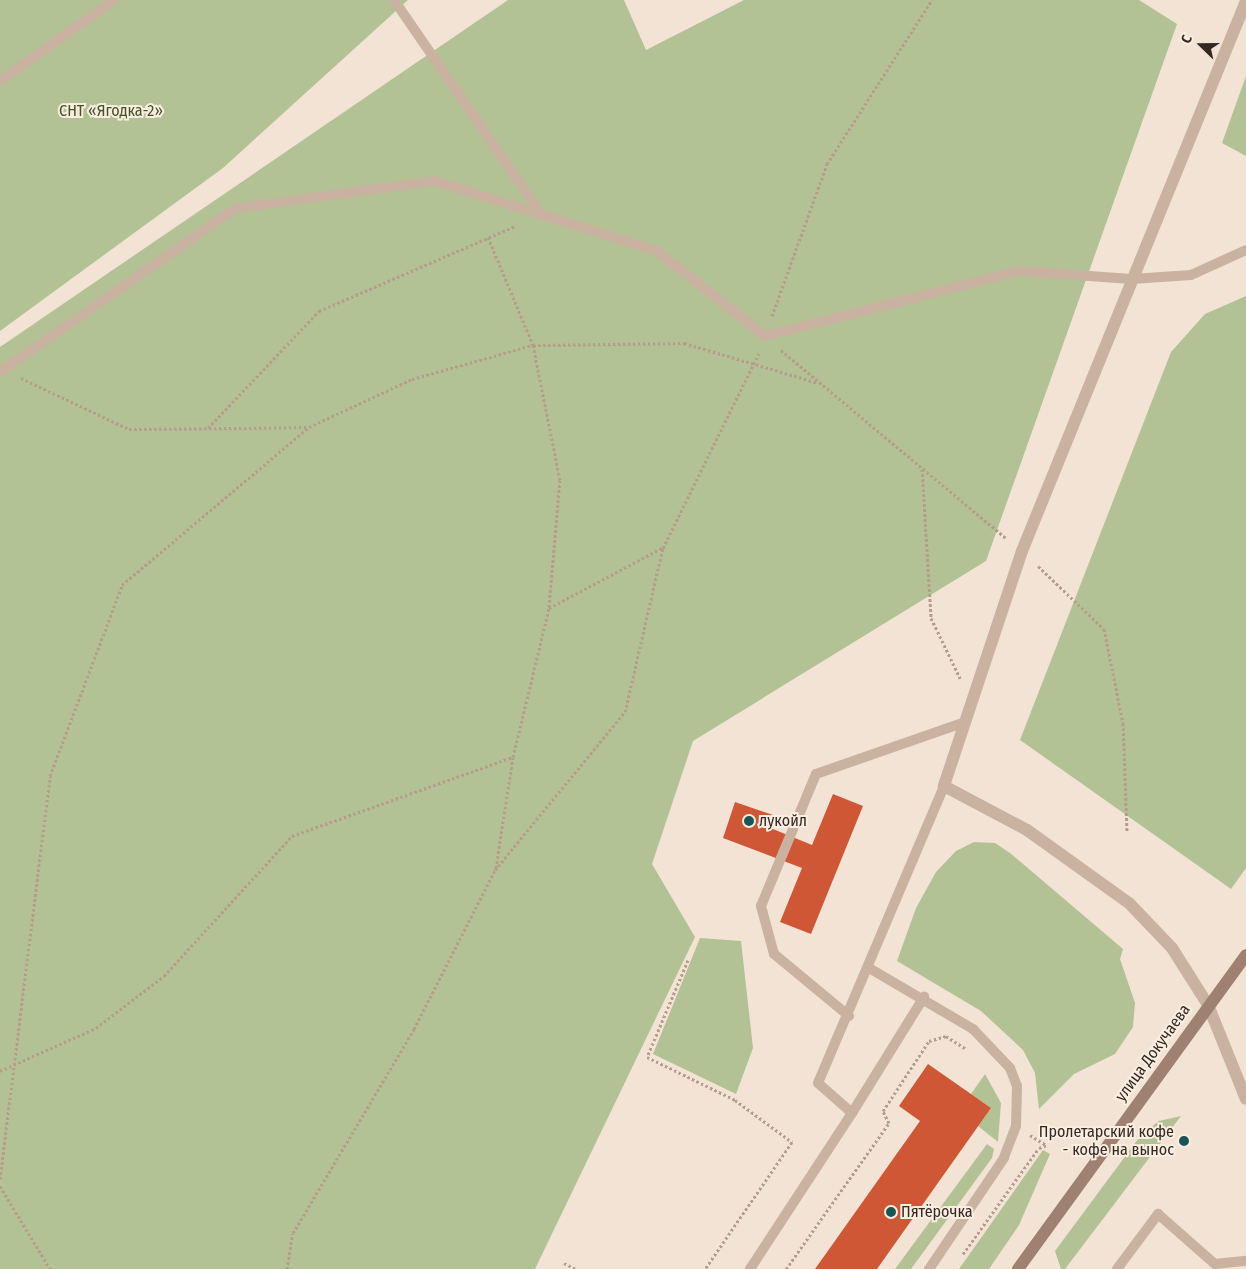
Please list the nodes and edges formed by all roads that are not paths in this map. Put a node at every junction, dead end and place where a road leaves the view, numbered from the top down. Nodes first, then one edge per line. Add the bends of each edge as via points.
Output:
1 (114, 0) edge
2 (394, 0) edge
3 (1244, 3) edge
4 (2, 78) edge
5 (541, 214) junction
6 (1246, 250) edge
7 (1132, 279) junction
8 (1, 371) edge
9 (965, 722) junction
10 (944, 786) junction
11 (1246, 955) edge
12 (869, 968) junction
13 (924, 997) junction
14 (1208, 1005) junction
15 (849, 1016) junction
16 (1246, 1098) edge
17 (852, 1114) junction
18 (1246, 1260) edge
19 (750, 1269) edge
20 (929, 1269) edge
21 (1018, 1269) edge
22 (1117, 1269) edge

1 - 4 lane
2 - 5 lane
3 - 7 street
5 - 7 lane via 657,251 765,336 1018,271
5 - 8 lane via 435,181 236,208
6 - 7 lane via 1191,275
7 - 9 street via 1022,551
9 - 10 street
9 - 15 lane via 816,774 762,906 774,954
10 - 12 lane
10 - 14 street via 1026,830 1129,903 1172,948
11 - 14 main road, улица Докучаева
12 - 13 lane
12 - 15 lane
13 - 17 lane
13 - 20 lane via 994,1047 1010,1068 1018,1108 1004,1158
14 - 16 street
14 - 21 main road, улица Докучаева
15 - 17 lane via 818,1083
17 - 19 lane
18 - 22 lane via 1215,1264 1158,1214

